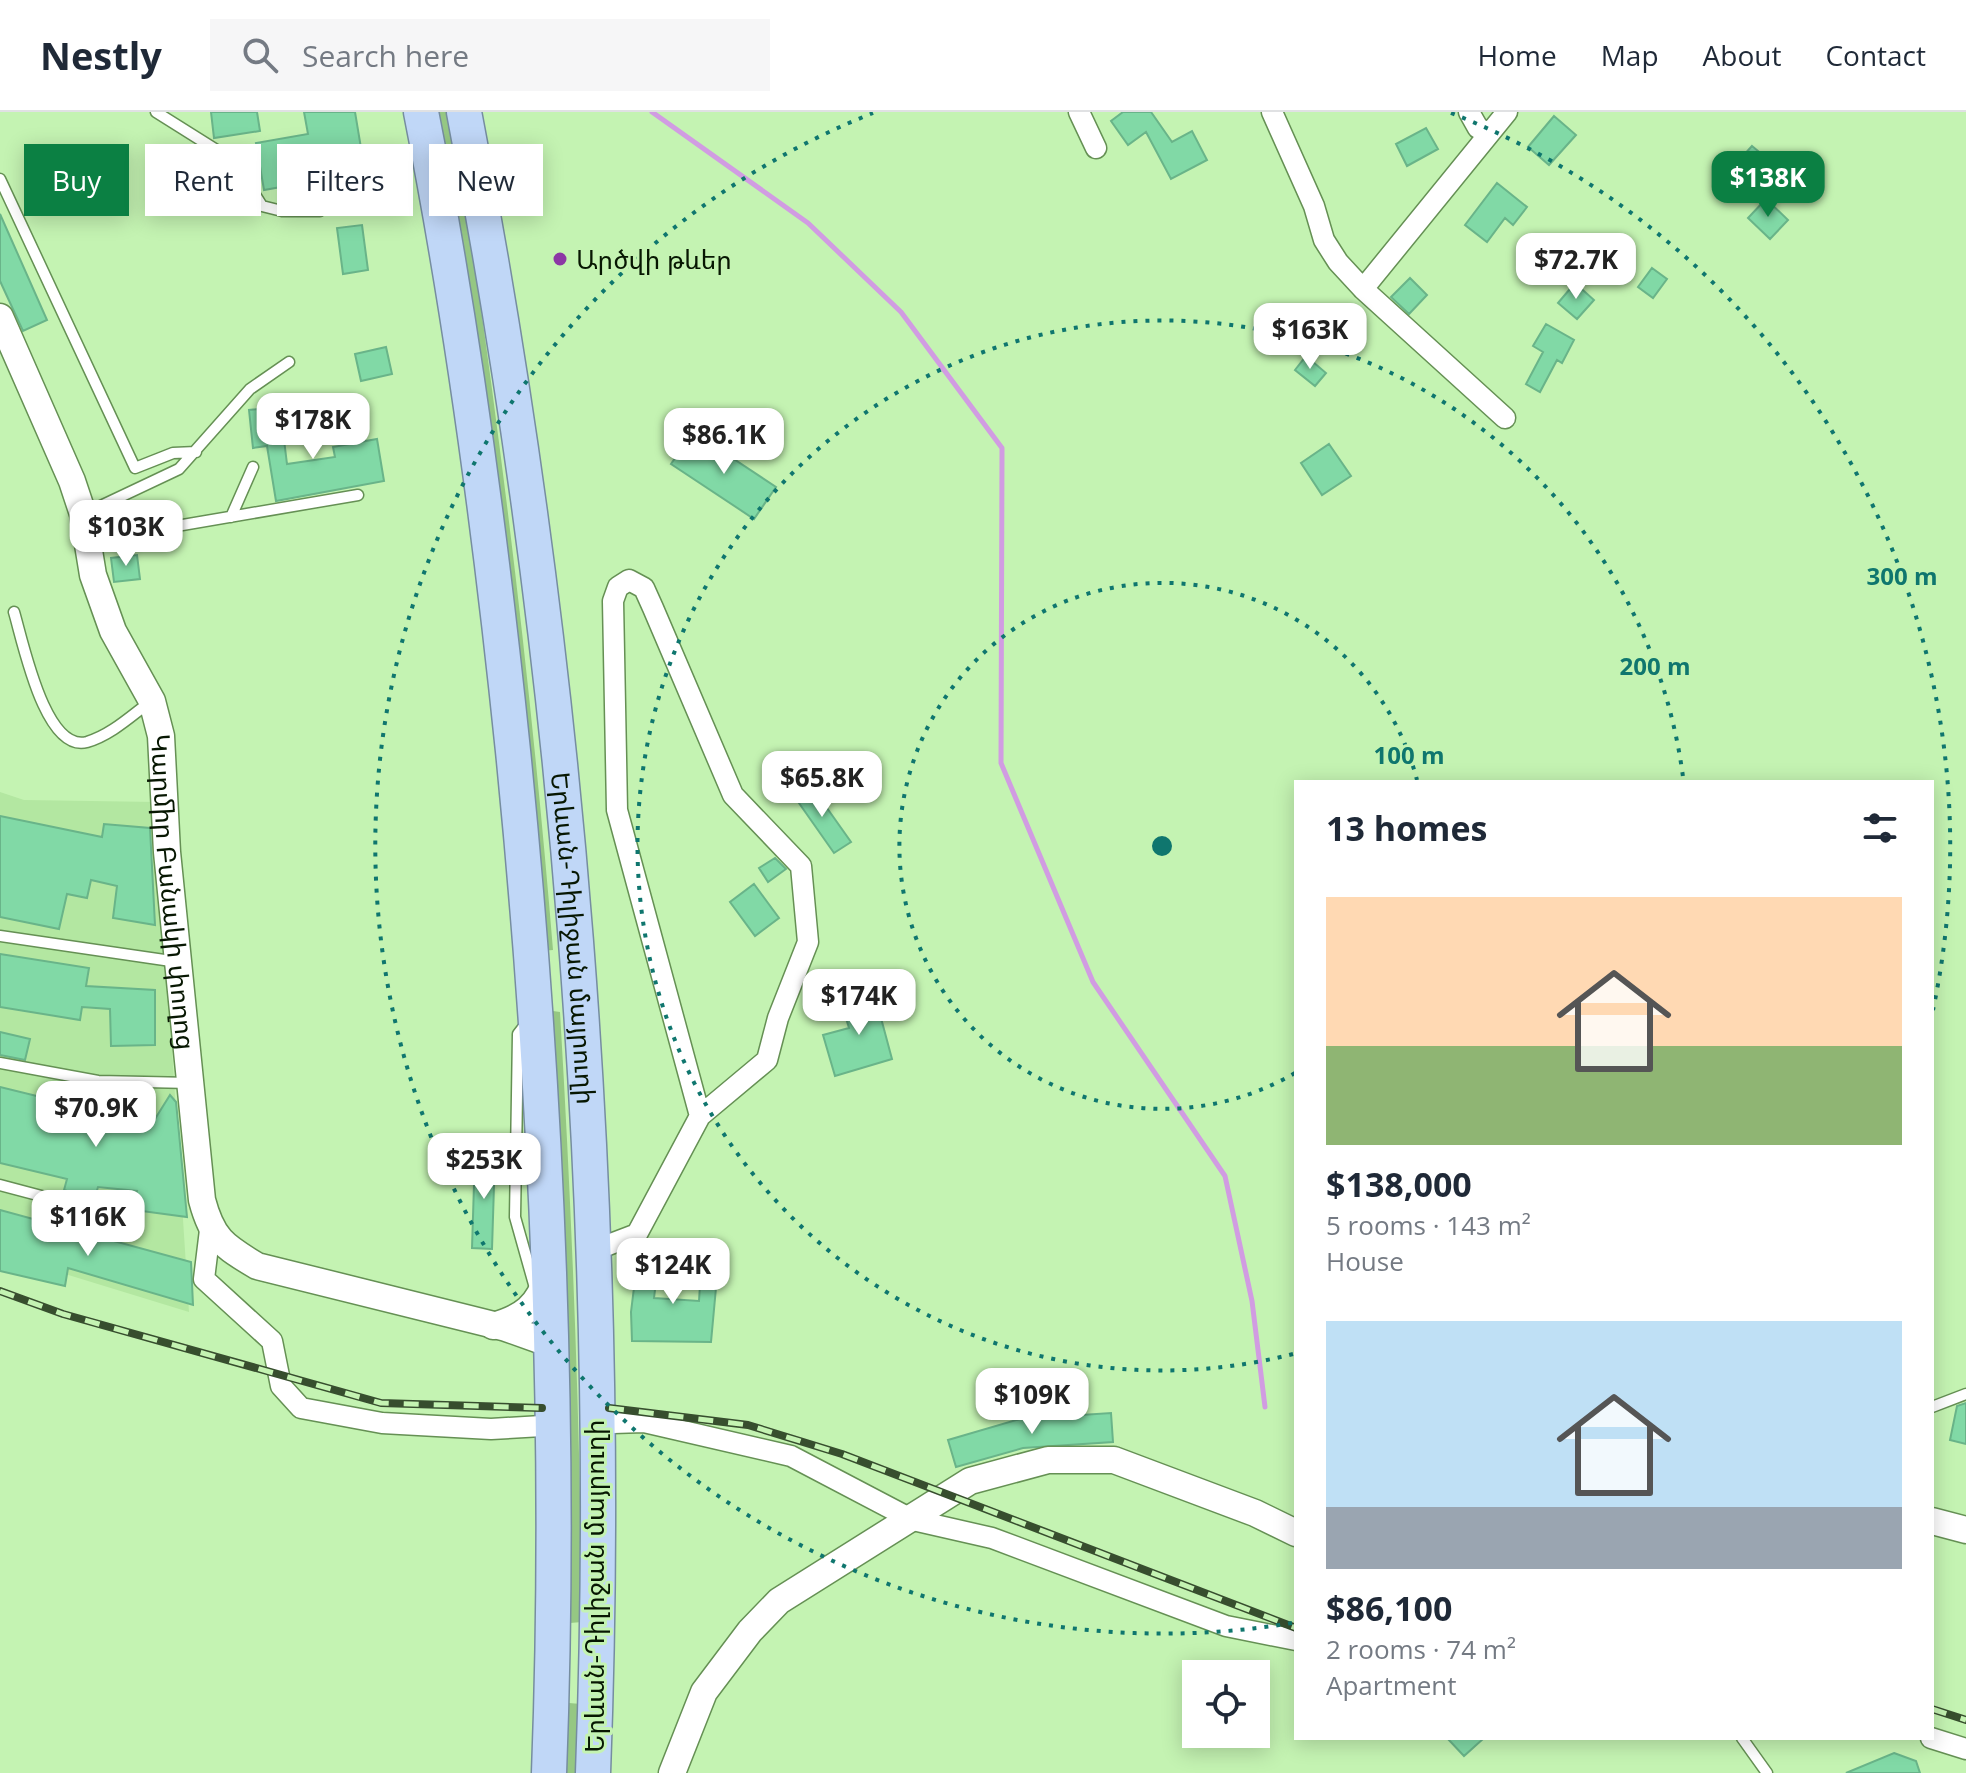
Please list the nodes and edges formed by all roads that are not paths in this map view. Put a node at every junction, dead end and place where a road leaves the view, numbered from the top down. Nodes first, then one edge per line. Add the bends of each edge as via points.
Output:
1 (156, 112) edge
2 (421, 112) edge
3 (464, 112) edge
4 (1079, 112) edge
5 (1272, 112) edge
6 (1469, 112) edge
7 (1507, 112) edge
8 (1489, 133) junction
9 (1096, 148) dead end
10 (0, 179) edge
11 (277, 210) edge
12 (1363, 289) junction
13 (0, 317) edge
14 (289, 362) dead end
15 (1505, 418) dead end
16 (196, 452) junction
17 (253, 467) dead end
18 (358, 495) dead end
19 (83, 514) junction
20 (231, 517) junction
21 (89, 541) junction
22 (14, 612) dead end
23 (152, 701) junction
24 (0, 936) edge
25 (180, 962) junction
26 (0, 1063) edge
27 (193, 1083) junction
28 (700, 1116) junction
29 (0, 1185) edge
30 (113, 1215) dead end
31 (210, 1230) junction
32 (595, 1250) junction
33 (538, 1276) junction
34 (493, 1326) junction
35 (551, 1344) junction
36 (1966, 1394) edge
37 (1934, 1406) edge
38 (613, 1423) dead end
39 (542, 1426) dead end
40 (913, 1520) junction
41 (1934, 1522) edge
42 (1966, 1530) edge
43 (1294, 1532) edge
44 (1294, 1640) edge
45 (1934, 1739) edge
46 (1743, 1740) edge
47 (1966, 1749) edge
48 (549, 1773) edge
49 (593, 1773) edge
50 (672, 1773) edge
51 (1767, 1773) edge

1 - 11 lane via 234,161 262,206
2 - 33 highway, Երևան-Դիլիջան մայրուղի via 489,519 536,1010
3 - 32 highway, Երևան-Դիլիջան մայրուղի via 533,532 569,858
4 - 9 street
5 - 12 street via 1324,240
6 - 8 street via 1478,128
7 - 8 street
8 - 12 street
10 - 16 lane via 135,468 173,453
12 - 15 street
13 - 19 street, Կարմիր Բանակի փողոց
14 - 16 lane via 250,389
16 - 19 lane via 179,469
17 - 20 lane
18 - 20 lane
19 - 21 street, Կարմիր Բանակի փողոց
20 - 21 lane
21 - 23 street, Կարմիր Բանակի փողոց via 93,575 113,631
22 - 23 lane via 49,722 70,741 84,743 107,734
23 - 25 street, Կարմիր Բանակի փողոց via 161,736
24 - 25 lane
25 - 27 street, Կարմիր Բանակի փողոց
26 - 27 lane via 98,1081
27 - 31 street, Կարմիր Բանակի փողոց via 202,1200
28 - 28 street via 617,810 613,601 618,587 629,580 644,588 649,598 733,795 801,866 808,942 767,1060
28 - 32 street via 637,1234
29 - 30 lane
31 - 34 street via 257,1266
31 - 39 street via 204,1279 272,1341 281,1386 301,1408 382,1423
32 - 49 highway, Երևան-Դիլիջան մայրուղի
33 - 34 street via 522,1316
33 - 35 highway, Երևան-Դիլիջան մայրուղի
34 - 35 street
35 - 48 highway, Երևան-Դիլիջան մայրուղի
36 - 37 lane
38 - 40 street via 644,1422 791,1456
40 - 43 street via 970,1481 1048,1460 1114,1460
40 - 44 street via 992,1538 1226,1626
40 - 50 street via 779,1601 750,1631 704,1692
41 - 42 street
45 - 47 street
46 - 51 lane

